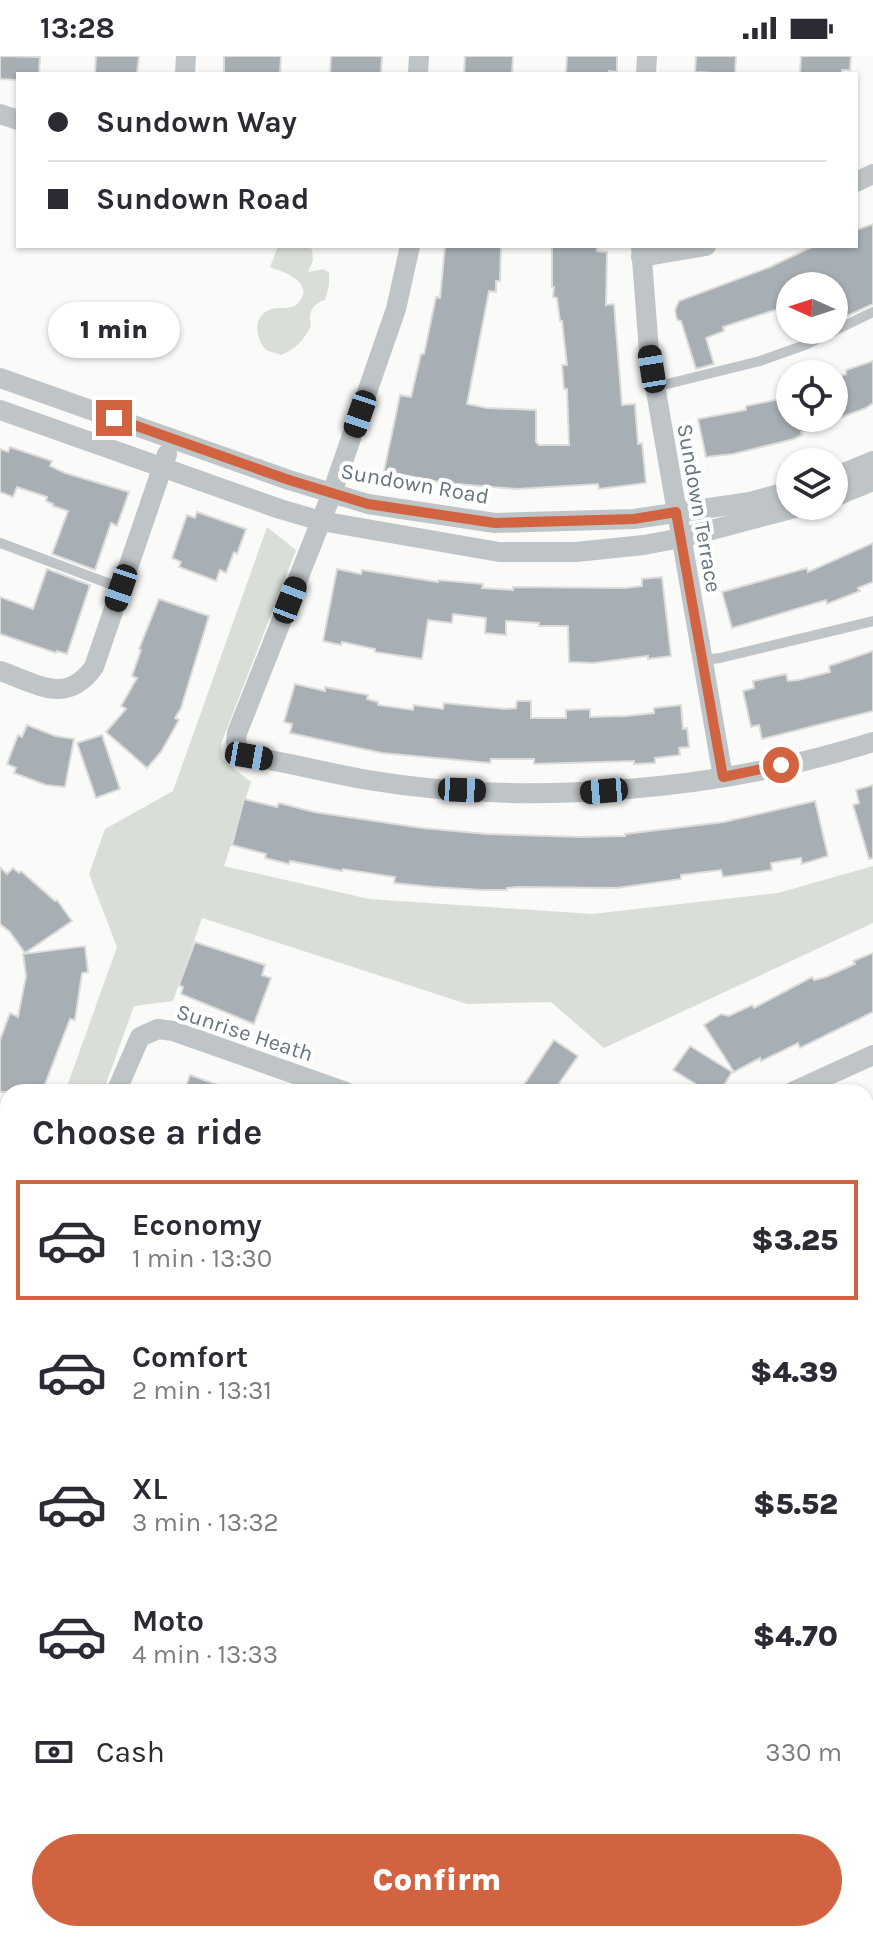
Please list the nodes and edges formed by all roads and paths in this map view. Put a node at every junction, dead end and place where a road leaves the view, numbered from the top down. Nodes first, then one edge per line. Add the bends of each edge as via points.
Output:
1 (410, 248) edge
2 (684, 248) edge
3 (641, 252) edge
4 (873, 312) edge
5 (0, 378) edge
6 (655, 387) junction
7 (0, 410) edge
8 (170, 438) junction
9 (873, 461) edge
10 (164, 466) junction
11 (848, 471) edge
12 (873, 481) edge
13 (848, 491) edge
14 (332, 493) junction
15 (776, 495) edge
16 (676, 512) junction
17 (776, 513) edge
18 (321, 521) junction
19 (681, 538) junction
20 (0, 543) edge
21 (121, 588) junction
22 (873, 621) edge
23 (702, 660) junction
24 (0, 671) edge
25 (873, 742) edge
26 (723, 777) junction
27 (873, 1055) edge
28 (119, 1084) edge
29 (323, 1084) edge
30 (810, 1084) edge

1 - 14 street via 396,309
2 - 3 street
3 - 6 street, Sundown Terrace
4 - 6 lane via 760,361
5 - 8 street, Sundown Road
6 - 16 street, Sundown Terrace
7 - 10 street
8 - 10 street
8 - 14 street, Sundown Road
9 - 11 street
10 - 18 street
10 - 21 street
12 - 13 street
14 - 16 street, Sundown Road via 368,504 495,523 634,519
14 - 18 street
15 - 16 street, Sundown Road
16 - 19 street, Sundown Terrace
17 - 19 street
18 - 19 street via 499,552 576,552
18 - 26 street via 237,733 237,747 244,754 369,780 462,790 574,793
19 - 23 street, Sundown Terrace
20 - 21 lane
21 - 24 street via 94,667 74,688 54,690
22 - 23 lane
23 - 26 street, Sundown Terrace
25 - 26 street
27 - 30 street
28 - 29 street, Sunrise Heath via 140,1037 158,1029

